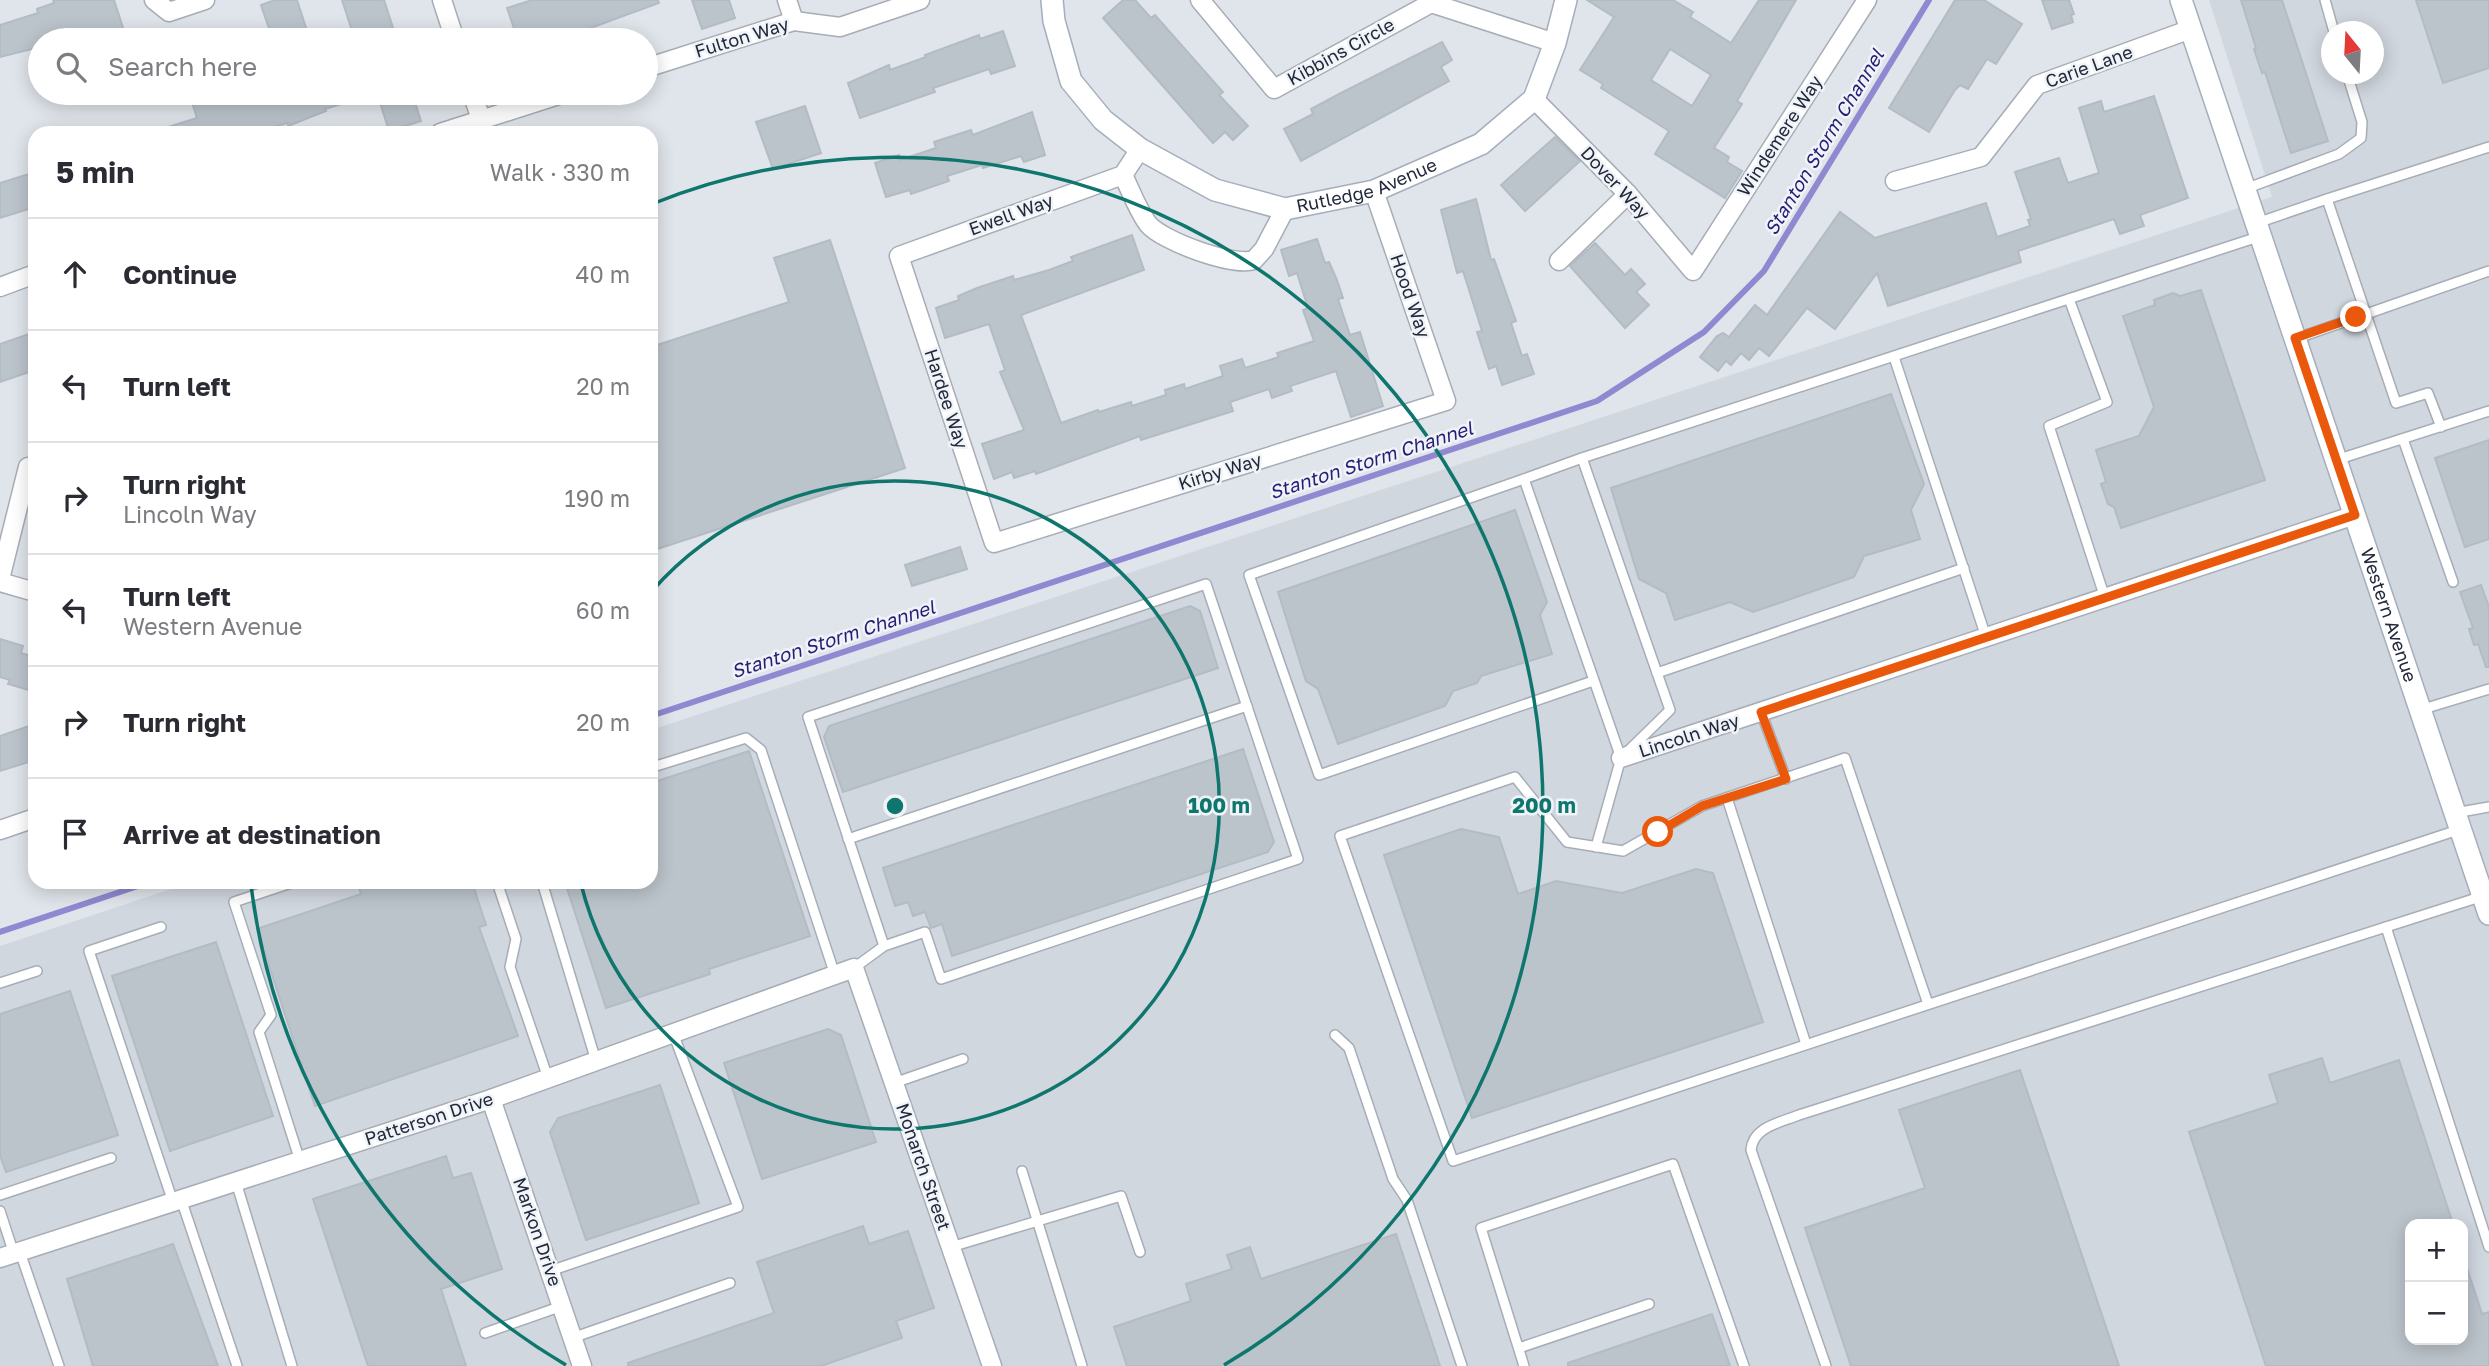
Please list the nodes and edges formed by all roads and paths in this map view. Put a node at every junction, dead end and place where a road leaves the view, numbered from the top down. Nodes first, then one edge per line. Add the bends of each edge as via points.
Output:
1 (205, 0) edge
2 (442, 0) edge
3 (787, 0) edge
4 (920, 0) edge
5 (1052, 0) edge
6 (1200, 0) edge
7 (1566, 0) edge
8 (1867, 0) edge
9 (2181, 0) edge
10 (2325, 0) edge
11 (161, 6) edge
12 (794, 21) junction
13 (2331, 21) edge
14 (451, 28) edge
15 (2191, 29) junction
16 (1555, 43) junction
17 (658, 64) edge
18 (2350, 84) edge
19 (1534, 99) junction
20 (476, 105) edge
21 (526, 105) edge
22 (481, 119) junction
23 (460, 126) edge
24 (2489, 147) edge
25 (1140, 149) junction
26 (1123, 175) junction
27 (1895, 181) dead end
28 (2245, 190) junction
29 (1374, 191) junction
30 (1628, 194) junction
31 (2327, 199) junction
32 (1285, 209) junction
33 (2258, 229) junction
34 (898, 256) joint
35 (1559, 261) dead end
36 (1693, 271) joint
37 (2489, 271) edge
38 (28, 277) edge
39 (0, 287) edge
40 (2069, 299) junction
41 (2365, 313) junction
42 (2295, 338) junction
43 (1894, 357) junction
44 (1447, 401) joint
45 (2489, 411) edge
46 (2441, 427) junction
47 (2403, 439) junction
48 (1582, 458) junction
49 (2336, 460) junction
50 (27, 467) dead end
51 (1524, 479) junction
52 (2355, 515) junction
53 (994, 543) joint
54 (1964, 568) junction
55 (0, 580) edge
56 (2453, 582) dead end
57 (28, 590) edge
58 (2105, 598) junction
59 (1986, 637) junction
60 (1657, 673) junction
61 (1593, 681) junction
62 (2489, 689) edge
63 (1247, 706) junction
64 (2420, 710) junction
65 (1761, 712) junction
66 (1621, 758) junction
67 (658, 765) edge
68 (1786, 779) junction
69 (1727, 798) junction
70 (2489, 807) edge
71 (28, 820) edge
72 (2458, 821) junction
73 (0, 830) edge
74 (848, 839) junction
75 (1596, 847) junction
76 (273, 889) edge
77 (499, 889) edge
78 (544, 889) edge
79 (2486, 905) edge
80 (160, 927) dead end
81 (2386, 927) junction
82 (884, 946) junction
83 (854, 968) junction
84 (37, 971) dead end
85 (835, 975) junction
86 (0, 983) edge
87 (1928, 1004) junction
88 (673, 1033) junction
89 (1335, 1035) dead end
90 (1807, 1044) junction
91 (963, 1059) dead end
92 (596, 1061) junction
93 (548, 1078) junction
94 (894, 1083) junction
95 (491, 1099) junction
96 (111, 1158) dead end
97 (300, 1161) junction
98 (1021, 1171) dead end
99 (236, 1182) junction
100 (0, 1195) edge
101 (177, 1201) junction
102 (0, 1211) edge
103 (1035, 1220) junction
104 (951, 1247) junction
105 (2489, 1247) edge
106 (1140, 1252) dead end
107 (11, 1255) edge
108 (550, 1271) junction
109 (730, 1283) dead end
110 (1649, 1304) dead end
111 (562, 1306) junction
112 (485, 1333) dead end
113 (572, 1338) junction
114 (1518, 1348) junction
115 (59, 1366) edge
116 (237, 1366) edge
117 (292, 1366) edge
118 (582, 1366) edge
119 (992, 1366) edge
120 (1082, 1366) edge
121 (1462, 1366) edge
122 (1524, 1366) edge
123 (1744, 1366) edge
124 (1826, 1366) edge

1 - 11 street
2 - 14 street
3 - 12 street
4 - 12 street, Fulton Way via 841,27
5 - 25 street, Rutledge Avenue via 1071,82 1103,120
6 - 16 street, Kibbins Circle via 1274,89 1431,3
7 - 16 street, Rutledge Avenue
8 - 36 street, Windemere Way
9 - 15 street, Western Avenue
10 - 13 lane
12 - 17 street, Fulton Way
15 - 27 street, Carie Lane via 2037,85 1981,158
15 - 28 street, Western Avenue
16 - 19 street, Rutledge Avenue
18 - 28 lane via 2362,122 2361,138 2339,154
19 - 29 street, Rutledge Avenue via 1481,144
19 - 30 street, Dover Way
20 - 22 street
21 - 22 street
22 - 23 street
24 - 31 lane
25 - 26 street
25 - 32 street, Rutledge Avenue via 1215,190
26 - 32 street via 1158,233 1213,256 1254,260
26 - 34 street, Ewell Way
28 - 33 street, Western Avenue
29 - 32 street, Rutledge Avenue
29 - 44 street, Hood Way
30 - 35 street
30 - 36 street, Dover Way
31 - 33 lane
31 - 41 lane
33 - 40 lane
33 - 42 street, Western Avenue
34 - 53 street, Hardee Way
37 - 41 lane
38 - 39 street
40 - 43 lane
40 - 58 lane via 2106,402 2049,426
41 - 42 lane
41 - 46 lane via 2396,403 2428,393
42 - 49 street, Western Avenue
43 - 48 lane
43 - 54 lane
44 - 53 street, Kirby Way
45 - 46 lane
46 - 47 lane
47 - 49 lane
47 - 56 lane
48 - 51 lane
48 - 60 lane
49 - 52 street, Western Avenue
50 - 55 street
51 - 61 lane
51 - 61 lane via 1249,575 1319,775
52 - 58 street, Lincoln Way
52 - 64 street, Western Avenue
54 - 59 lane
54 - 60 lane
55 - 57 street
58 - 59 street, Lincoln Way
59 - 65 street, Lincoln Way
60 - 66 lane via 1670,710
61 - 66 lane
62 - 64 lane
63 - 74 lane
63 - 74 lane via 1206,584 1192,588 808,717
63 - 82 lane via 1298,859 941,979 925,932
64 - 72 street, Western Avenue
65 - 66 street, Lincoln Way
65 - 68 lane
66 - 75 lane
67 - 85 lane via 746,738 761,750
68 - 69 lane
68 - 87 lane via 1846,758
69 - 75 lane via 1702,806 1623,851
69 - 90 lane
70 - 72 lane
71 - 73 street
72 - 79 street, Western Avenue
72 - 87 lane
74 - 82 lane
75 - 90 lane via 1567,842 1515,777 1340,836 1453,1161
76 - 97 lane via 234,902 271,1015 259,1032
77 - 93 lane via 516,939 510,967
78 - 92 lane
79 - 81 lane
80 - 101 lane via 89,951
81 - 105 lane
81 - 124 lane via 1799,1115 1759,1132 1752,1139 1751,1150
82 - 83 lane
83 - 85 street, Patterson Drive
83 - 94 street, Monarch Street
84 - 86 lane
85 - 88 street, Patterson Drive
87 - 90 lane
88 - 92 street, Patterson Drive
88 - 108 lane via 738,1207
89 - 121 lane via 1349,1048 1393,1179 1407,1200
91 - 94 lane
92 - 93 street, Patterson Drive
93 - 95 street, Patterson Drive
94 - 104 street, Monarch Street
95 - 97 street, Patterson Drive
95 - 108 street, Markon Drive
96 - 100 lane
97 - 99 street, Patterson Drive
98 - 103 lane
99 - 101 street, Patterson Drive
99 - 117 lane
101 - 107 street, Patterson Drive
101 - 116 lane
102 - 107 lane
103 - 104 lane
103 - 106 lane via 1121,1196
103 - 120 lane
104 - 119 street, Monarch Street
107 - 115 lane
108 - 111 street, Markon Drive
109 - 113 lane
110 - 114 lane
111 - 112 lane
111 - 113 street, Markon Drive
113 - 118 street, Markon Drive
114 - 122 lane
114 - 123 lane via 1481,1228 1673,1164

